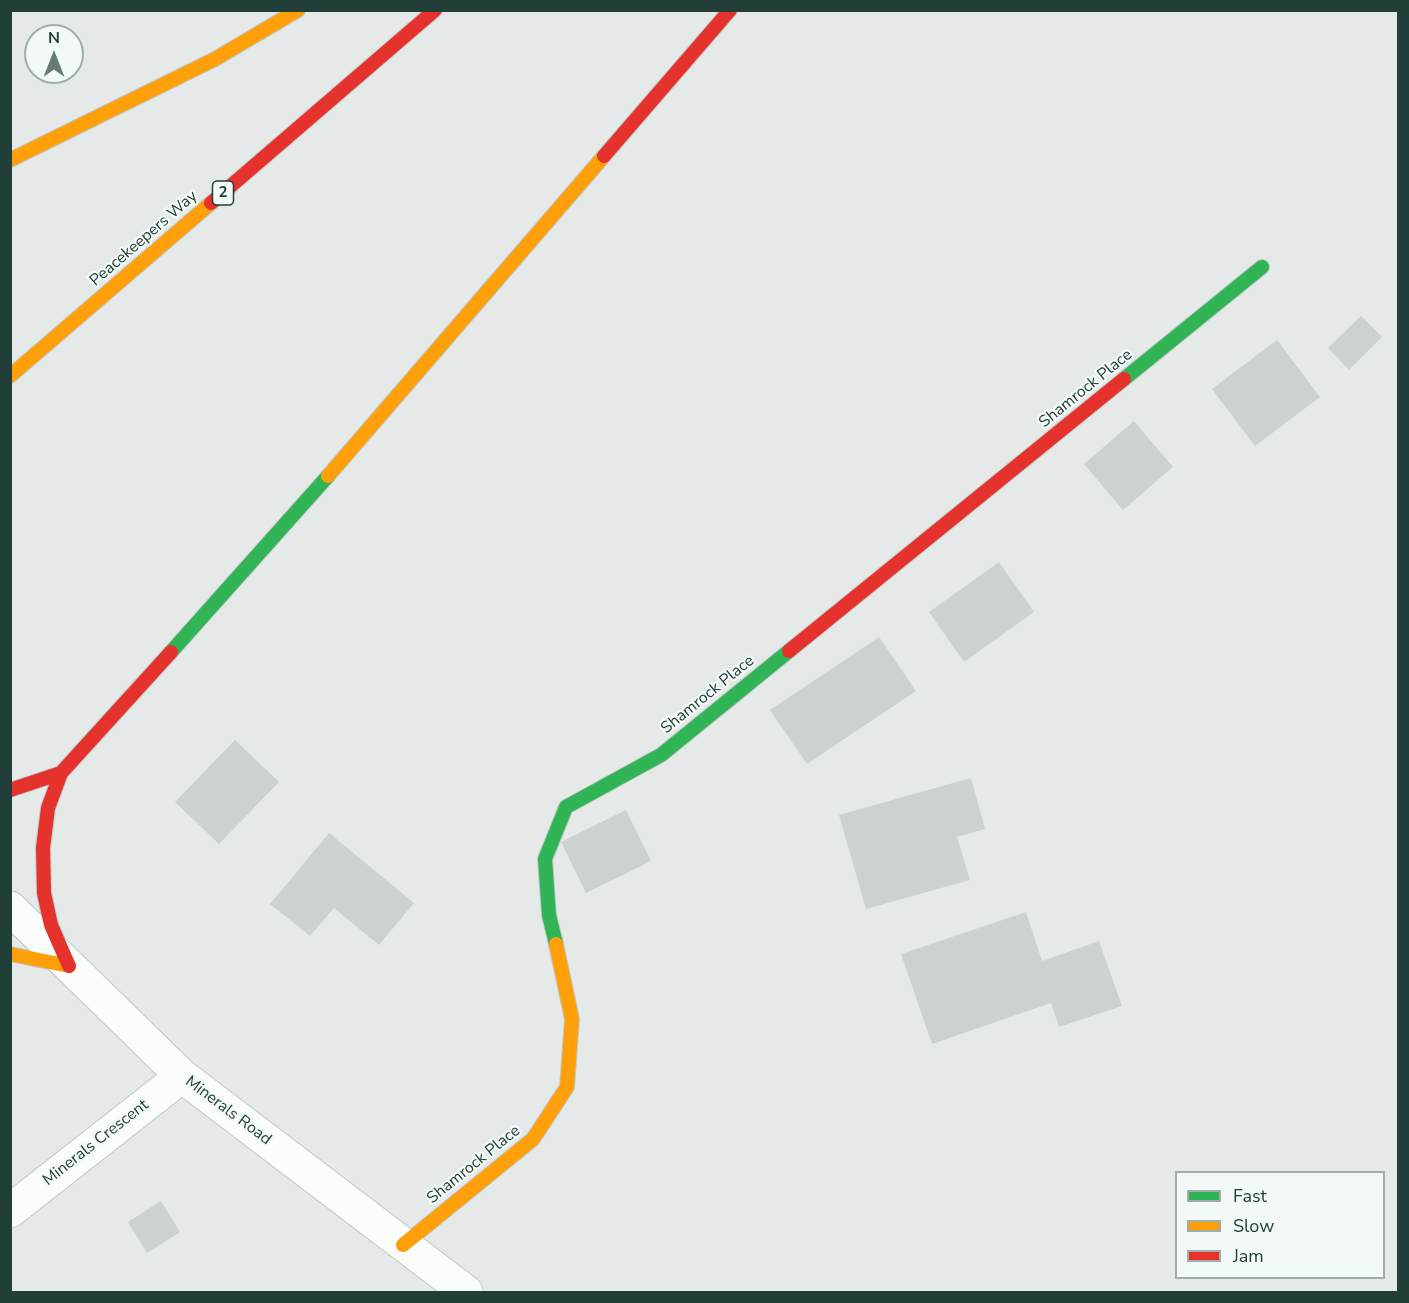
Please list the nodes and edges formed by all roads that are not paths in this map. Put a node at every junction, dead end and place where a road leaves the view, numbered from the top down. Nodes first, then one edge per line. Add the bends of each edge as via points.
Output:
1 (298, 10) edge
2 (435, 10) edge
3 (730, 10) edge
4 (10, 160) edge
5 (1262, 267) dead end
6 (10, 376) edge
7 (61, 773) junction
8 (10, 790) edge
9 (10, 908) edge
10 (10, 954) edge
11 (69, 966) junction
12 (182, 1076) junction
13 (10, 1211) edge
14 (403, 1245) junction
15 (466, 1293) edge

1 - 4 main road via 215,59
2 - 6 main road, Peacekeepers Way / 2
3 - 7 main road via 278,534
5 - 14 main road, Shamrock Place via 661,755 566,807 545,859 549,915 572,1019 567,1087 533,1139
7 - 8 main road
7 - 11 main road via 48,808 44,893 51,926
9 - 11 street, Minerals Road
10 - 11 main road
11 - 12 street, Minerals Road
12 - 13 street, Minerals Crescent
12 - 14 street, Minerals Road
14 - 15 street, Minerals Road

